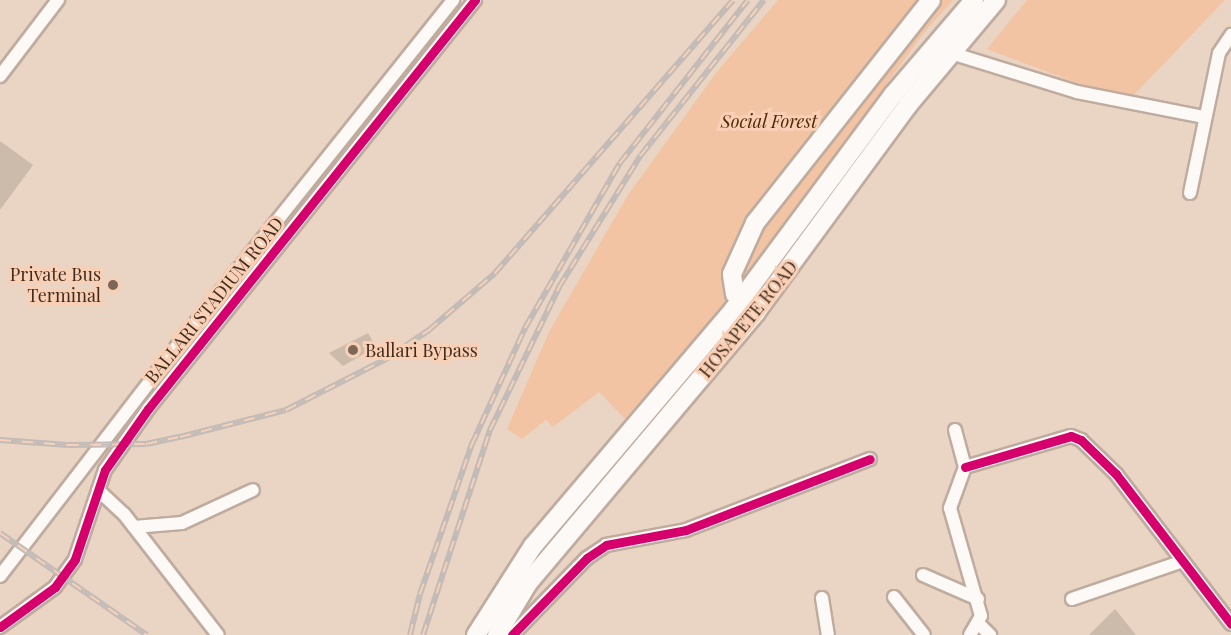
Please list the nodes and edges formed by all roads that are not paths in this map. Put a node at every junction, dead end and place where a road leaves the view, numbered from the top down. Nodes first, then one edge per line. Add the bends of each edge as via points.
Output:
1 (58, 0) edge
2 (453, 0) edge
3 (475, 0) edge
4 (931, 0) edge
5 (974, 0) edge
6 (996, 0) edge
7 (1231, 35) edge
8 (951, 53) junction
9 (0, 76) edge
10 (1205, 117) junction
11 (1190, 192) dead end
12 (741, 301) junction
13 (756, 312) junction
14 (177, 346) junction
15 (189, 357) junction
16 (955, 430) dead end
17 (870, 459) dead end
18 (965, 466) junction
19 (98, 490) junction
20 (254, 490) dead end
21 (134, 527) junction
22 (1180, 562) junction
23 (923, 575) dead end
24 (0, 576) edge
25 (894, 597) dead end
26 (822, 598) dead end
27 (978, 599) junction
28 (1072, 599) dead end
29 (979, 624) junction
30 (1231, 624) edge
31 (2, 625) edge
32 (12, 635) edge
33 (218, 635) edge
34 (476, 635) edge
35 (497, 635) edge
36 (512, 635) edge
37 (828, 635) edge
38 (924, 635) edge
39 (970, 635) edge
40 (990, 635) edge

1 - 9 street
2 - 14 street, BALLARI STADIUM ROAD
3 - 15 street, BALLARI STADIUM ROAD
4 - 12 highway via 755,223 736,262 732,286
5 - 12 highway, HOSAPETE ROAD via 893,95
6 - 8 highway, HOSAPETE ROAD
7 - 10 street via 1219,53
8 - 10 street via 1077,92
8 - 13 highway, HOSAPETE ROAD
10 - 11 street
12 - 13 highway
12 - 34 highway, HOSAPETE ROAD via 555,519 501,590
13 - 35 highway, HOSAPETE ROAD via 528,583
14 - 15 street
14 - 24 street, BALLARI STADIUM ROAD
15 - 19 street, BALLARI STADIUM ROAD via 105,470
16 - 18 street
17 - 36 street via 687,530 606,545 587,558
18 - 22 street via 1071,436 1081,440 1116,474
18 - 27 street via 950,508
19 - 21 street
19 - 31 street, BALLARI STADIUM ROAD via 75,559 55,587
20 - 21 street via 182,524
21 - 33 street
22 - 28 street
22 - 30 street
23 - 27 street
25 - 38 street
26 - 37 street
27 - 29 street
29 - 39 street
29 - 40 street
31 - 32 street

